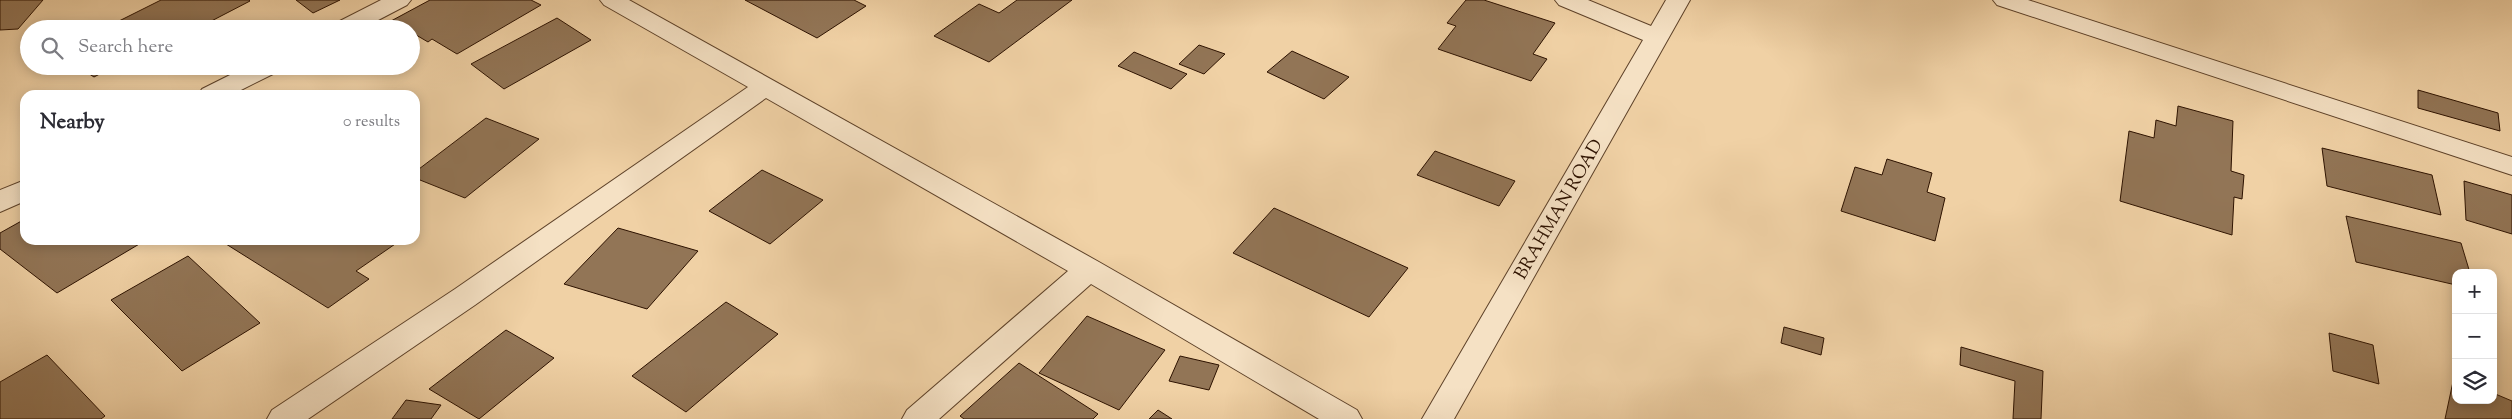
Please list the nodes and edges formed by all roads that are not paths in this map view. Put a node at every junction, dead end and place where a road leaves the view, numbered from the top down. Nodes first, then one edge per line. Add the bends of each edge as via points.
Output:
1 (399, 0) edge
2 (612, 0) edge
3 (1567, 0) edge
4 (1678, 0) edge
5 (2005, 0) edge
6 (360, 20) edge
7 (1656, 36) junction
8 (250, 75) edge
9 (765, 87) junction
10 (221, 90) edge
11 (2512, 166) edge
12 (20, 192) edge
13 (0, 202) edge
14 (1089, 269) junction
15 (283, 419) edge
16 (918, 419) edge
17 (1346, 419) edge
18 (1438, 419) edge

1 - 6 street
2 - 9 street
3 - 7 street
4 - 7 street, BRAHMAN ROAD
5 - 11 street
7 - 18 street, BRAHMAN ROAD
8 - 10 street
9 - 14 street
9 - 15 street via 465,297
12 - 13 street
14 - 16 street
14 - 17 street

